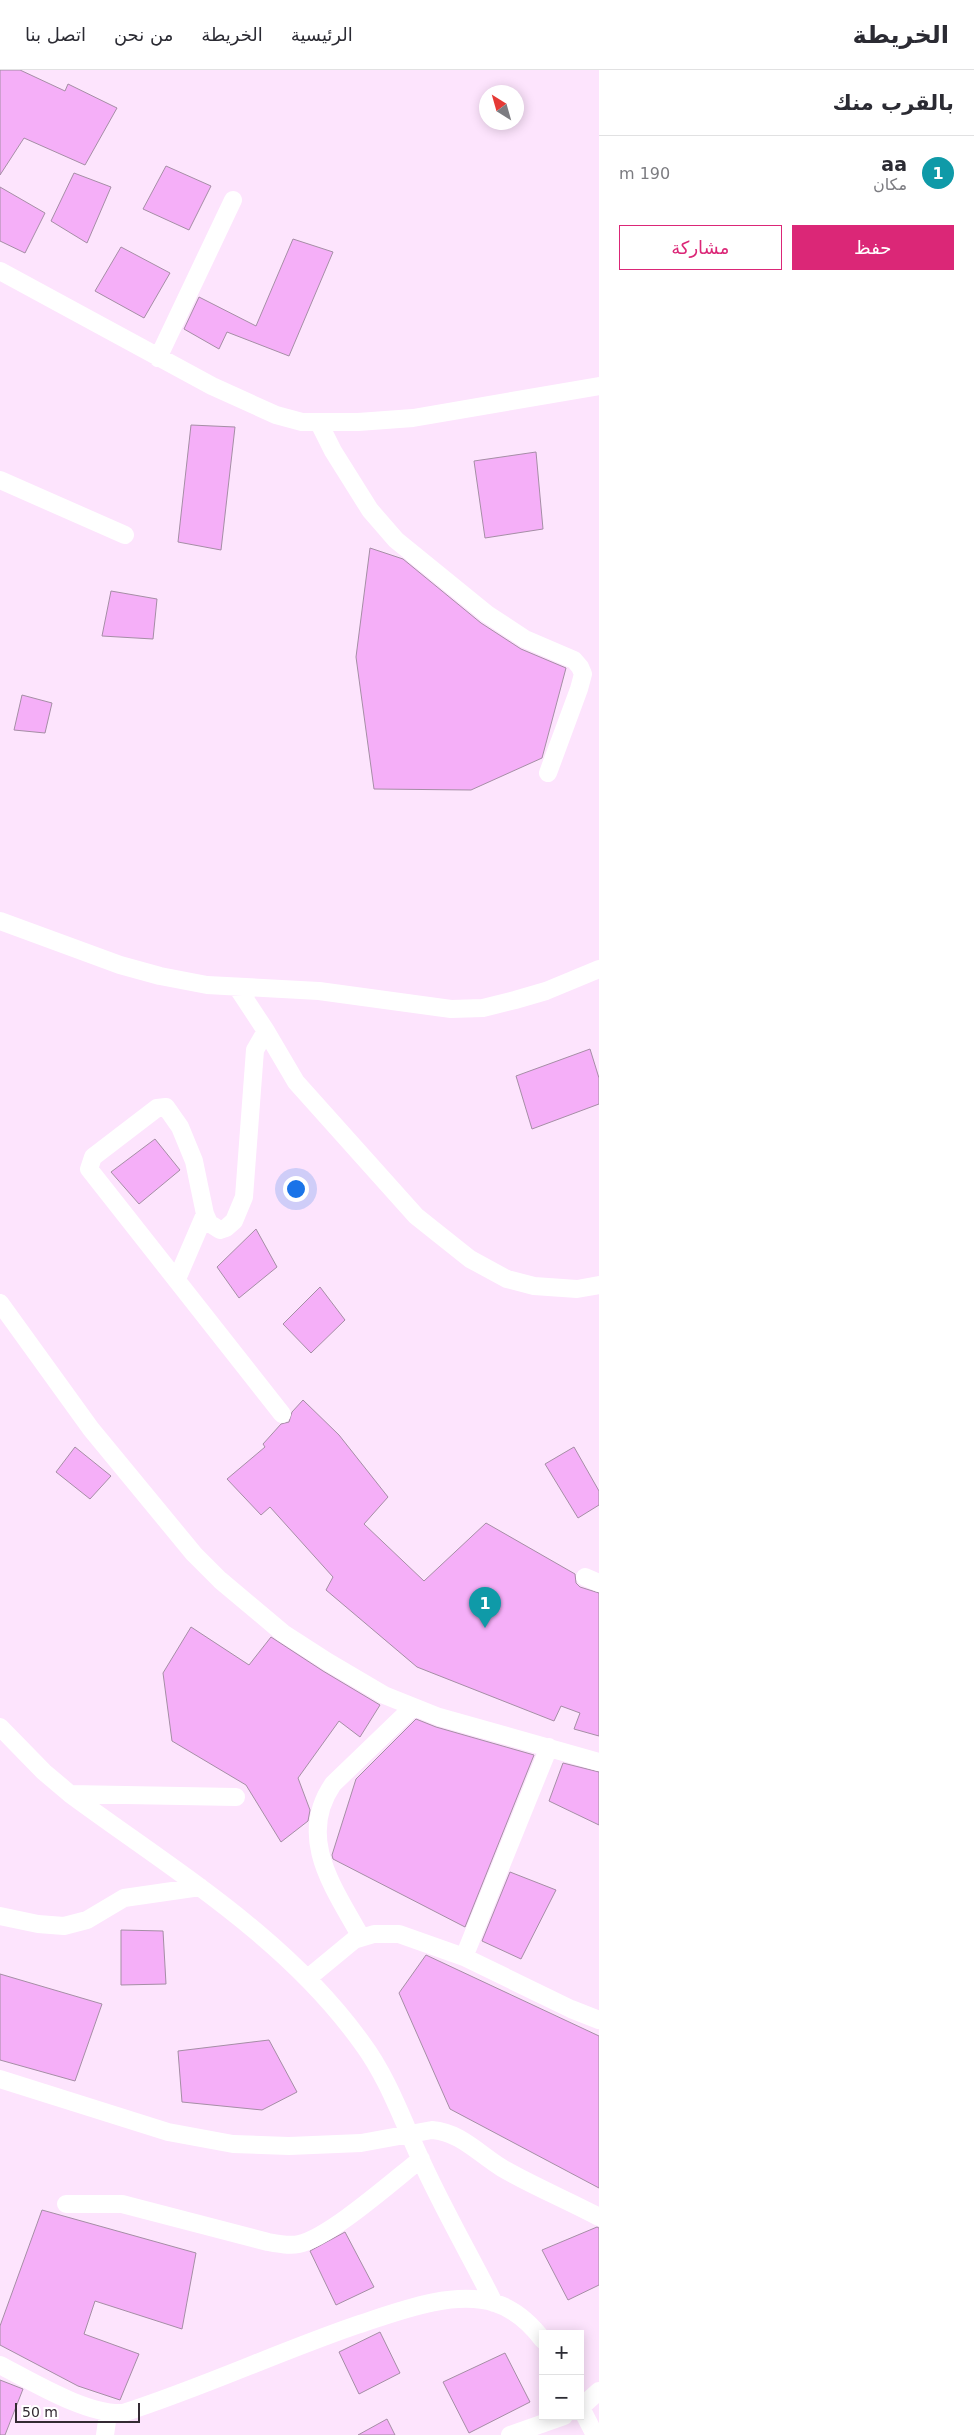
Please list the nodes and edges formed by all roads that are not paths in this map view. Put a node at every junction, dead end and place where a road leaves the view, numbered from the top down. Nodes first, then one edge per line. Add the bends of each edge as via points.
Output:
1 (233, 200) dead end
2 (0, 271) edge
3 (158, 358) junction
4 (599, 386) edge
5 (319, 423) junction
6 (0, 480) edge
7 (125, 535) dead end
8 (548, 773) dead end
9 (0, 921) edge
10 (599, 969) edge
11 (238, 987) junction
12 (266, 1031) junction
13 (205, 1214) junction
14 (177, 1279) junction
15 (599, 1285) edge
16 (0, 1303) edge
17 (282, 1414) dead end
18 (413, 1708) junction
19 (0, 1727) edge
20 (549, 1747) junction
21 (599, 1762) edge
22 (70, 1794) junction
23 (236, 1796) dead end
24 (200, 1888) junction
25 (0, 1916) edge
26 (361, 1937) junction
27 (464, 1957) junction
28 (308, 1978) junction
29 (599, 2020) edge
30 (0, 2079) edge
31 (410, 2134) junction
32 (421, 2160) junction
33 (66, 2204) dead end
34 (599, 2217) edge
35 (494, 2303) junction
36 (539, 2335) edge
37 (0, 2365) edge
38 (599, 2391) edge
39 (584, 2404) edge
40 (584, 2413) edge
41 (108, 2414) junction
42 (553, 2420) edge
43 (105, 2435) edge
44 (510, 2435) edge
45 (595, 2435) edge

1 - 3 street
2 - 3 street
3 - 5 street via 276,415
4 - 5 street via 413,418
5 - 8 street via 370,510 396,540 488,614 525,639 574,660 580,667 583,674 579,689
6 - 7 street
9 - 11 street via 120,965 207,985
10 - 11 street via 546,991 483,1008 451,1009 319,991
11 - 12 street
12 - 13 street via 254,1056 244,1197 240,1211 234,1221 220,1230 209,1222
12 - 15 street via 296,1082 416,1216 470,1259 507,1279 534,1286 577,1289
13 - 14 street
13 - 14 street via 194,1161 180,1127 166,1107 157,1108 90,1162 93,1176
14 - 17 street
16 - 18 street via 91,1429 194,1554 220,1580 283,1633 359,1681
18 - 20 street
18 - 26 street via 333,1784 318,1811 318,1844 323,1862
19 - 22 street
20 - 21 street
20 - 27 street
22 - 23 street
22 - 24 street
24 - 25 street via 124,1898 87,1920 64,1926
24 - 28 street via 243,1918
26 - 27 street via 398,1934
26 - 28 street via 346,1945
27 - 29 street
28 - 31 street via 374,2059
30 - 31 street via 168,2132 208,2140 289,2146 361,2143
31 - 32 street
31 - 34 street via 432,2130 456,2136 502,2168
32 - 33 street via 338,2223 300,2244 268,2242 122,2204
32 - 35 street
35 - 36 street via 513,2311
35 - 41 street via 457,2300 432,2302 402,2310 312,2340 143,2407
37 - 41 street
38 - 39 street
40 - 45 street
41 - 43 street
42 - 44 street

